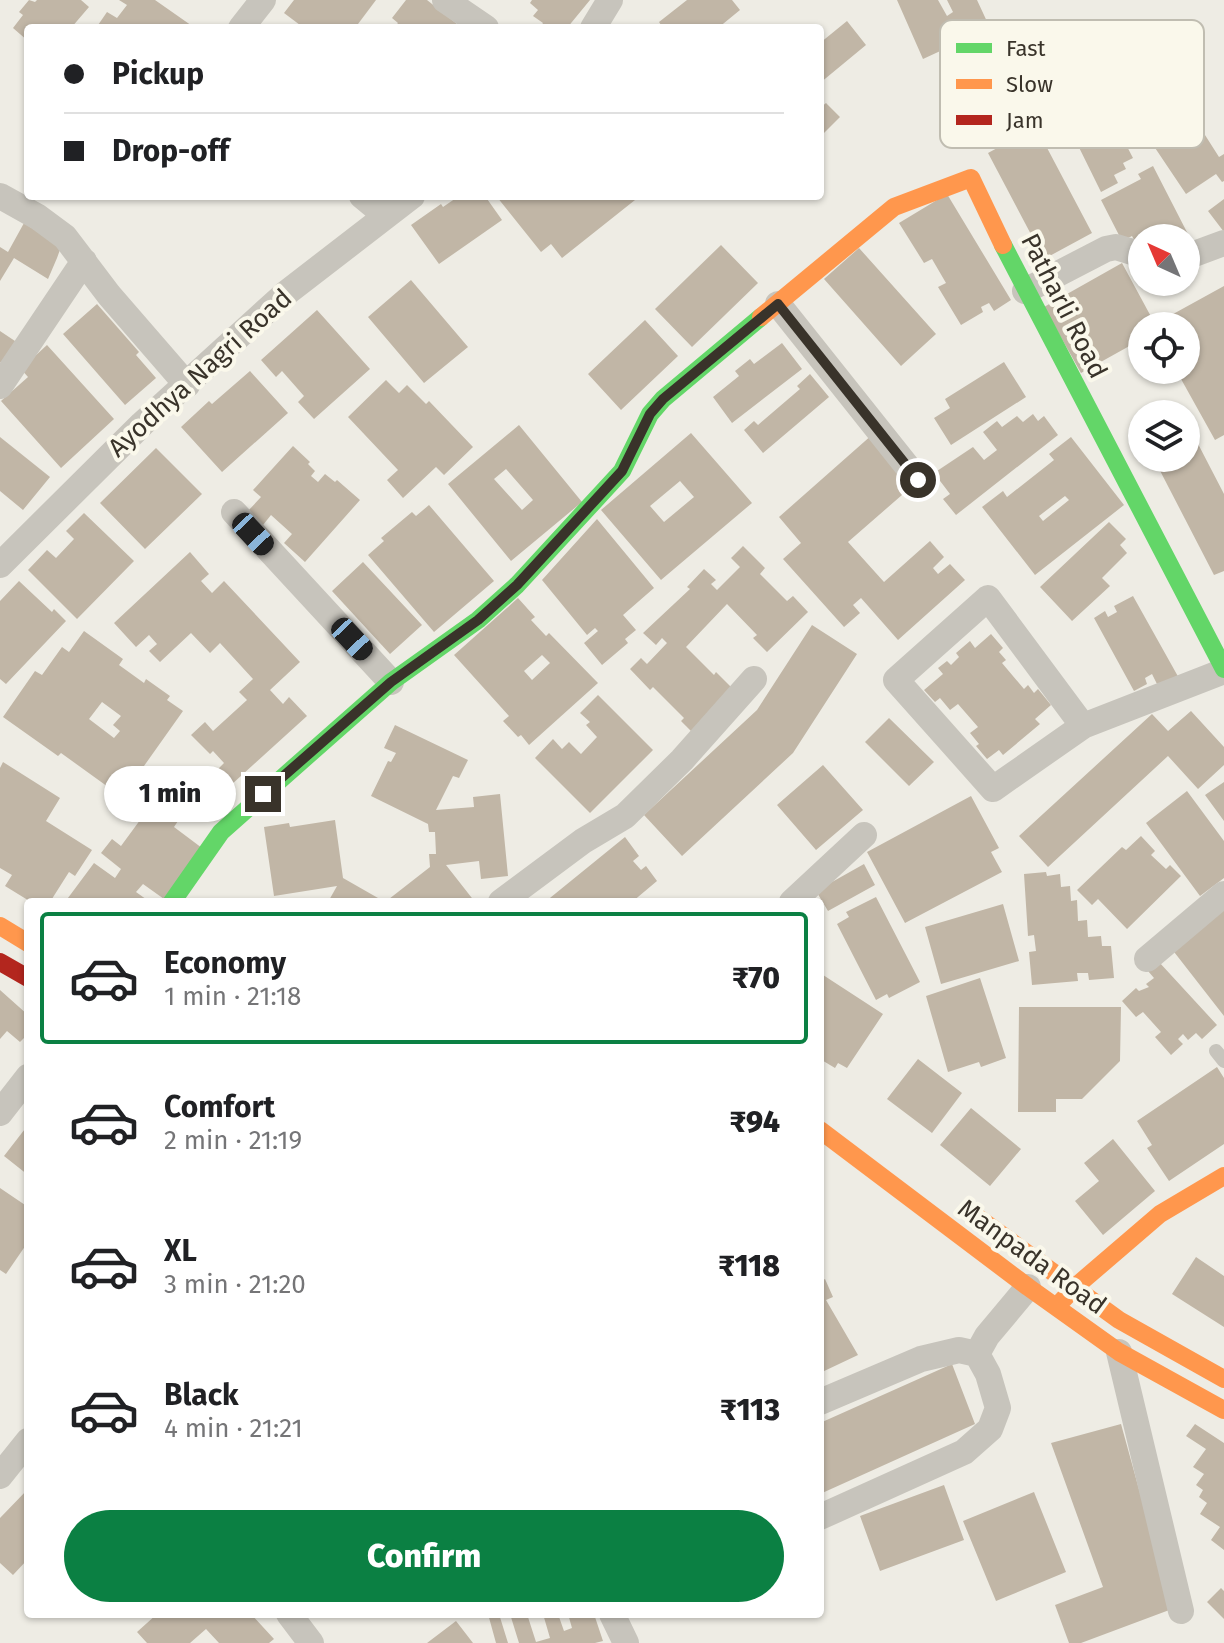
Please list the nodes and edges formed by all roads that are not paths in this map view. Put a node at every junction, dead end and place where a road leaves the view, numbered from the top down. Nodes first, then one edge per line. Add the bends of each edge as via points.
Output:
1 (263, 0) edge
2 (445, 0) edge
3 (610, 0) edge
4 (244, 24) edge
5 (480, 24) edge
6 (595, 24) edge
7 (0, 196) edge
8 (367, 200) edge
9 (406, 200) edge
10 (385, 215) junction
11 (1223, 245) edge
12 (1128, 251) edge
13 (1200, 252) edge
14 (84, 261) junction
15 (1025, 291) junction
16 (778, 304) junction
17 (187, 385) junction
18 (0, 386) edge
19 (918, 480) dead end
20 (234, 512) dead end
21 (0, 565) edge
22 (1224, 670) edge
23 (754, 679) dead end
24 (391, 682) junction
25 (1083, 726) junction
26 (864, 835) dead end
27 (1224, 894) edge
28 (175, 898) edge
29 (506, 898) edge
30 (796, 898) edge
31 (0, 926) edge
32 (24, 941) edge
33 (1147, 959) dead end
34 (0, 962) edge
35 (24, 976) edge
36 (24, 1082) edge
37 (0, 1113) edge
38 (824, 1133) edge
39 (1224, 1176) edge
40 (960, 1205) dead end
41 (1028, 1287) junction
42 (1075, 1287) junction
43 (1057, 1308) junction
44 (1119, 1352) junction
45 (977, 1354) junction
46 (1224, 1379) edge
47 (824, 1400) edge
48 (1224, 1410) edge
49 (24, 1446) edge
50 (0, 1476) edge
51 (824, 1515) edge
52 (1181, 1611) dead end
53 (292, 1618) edge
54 (614, 1618) edge
55 (311, 1643) edge
56 (626, 1643) edge

1 - 4 street
2 - 5 street
3 - 6 street
7 - 14 street via 65,237
8 - 10 street
9 - 10 street, Ayodhya Nagri Road
10 - 17 street, Ayodhya Nagri Road via 285,294
11 - 13 street
12 - 15 street via 1106,249
14 - 17 street
14 - 18 street
15 - 16 street, Patharli Road via 971,178 894,207
15 - 22 street, Patharli Road
16 - 19 street
16 - 24 street via 663,399 622,471 517,585
17 - 21 street, Ayodhya Nagri Road
20 - 24 street
22 - 25 street
23 - 29 street via 625,816
24 - 28 street via 221,832
25 - 25 street via 993,789 896,680 988,598
26 - 30 street
27 - 33 street
31 - 32 street
34 - 35 street
36 - 37 street
38 - 41 street, Manpada Road
39 - 42 street via 1160,1214
40 - 42 street, Manpada Road
41 - 43 street, Manpada Road
41 - 45 street
42 - 43 street
42 - 46 street, Manpada Road via 1119,1320
43 - 44 street, Manpada Road
44 - 48 street, Manpada Road
44 - 52 street
45 - 47 street via 959,1350 921,1359
45 - 51 street via 998,1408 990,1429 964,1452
49 - 50 street
53 - 55 street
54 - 56 street

